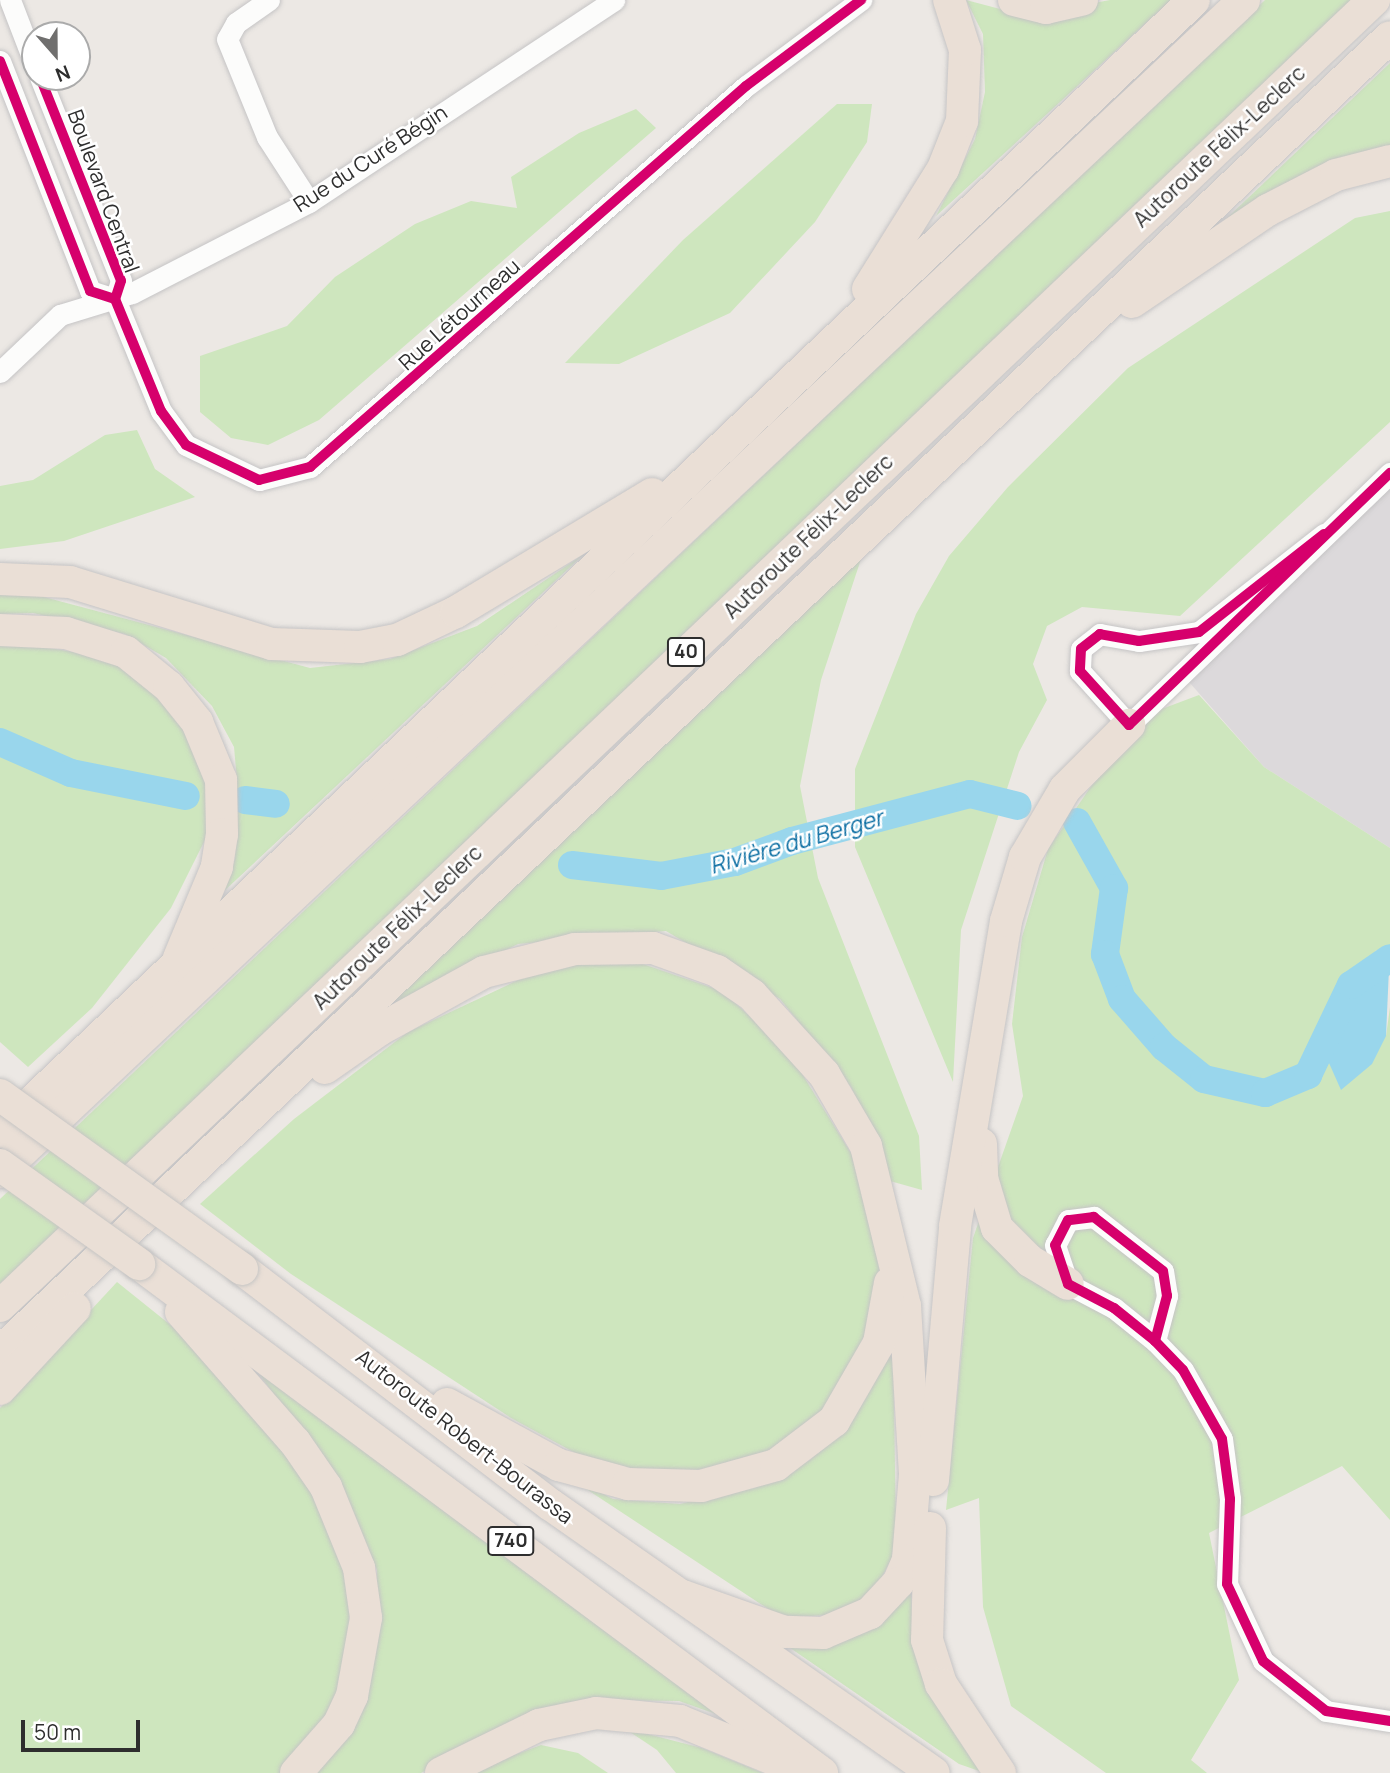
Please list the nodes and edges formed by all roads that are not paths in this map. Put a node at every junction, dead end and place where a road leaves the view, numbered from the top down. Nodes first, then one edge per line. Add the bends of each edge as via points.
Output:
1 (10, 0) edge
2 (269, 0) edge
3 (614, 0) edge
4 (861, 0) edge
5 (949, 0) edge
6 (1014, 0) edge
7 (1082, 0) edge
8 (1194, 0) edge
9 (1244, 0) edge
10 (1374, 0) edge
11 (21, 29) edge
12 (1390, 37) edge
13 (0, 61) edge
14 (46, 91) edge
15 (1390, 161) edge
16 (309, 202) junction
17 (115, 299) junction
18 (835, 339) junction
19 (1059, 351) junction
20 (0, 372) edge
21 (706, 460) junction
22 (1390, 473) edge
23 (1324, 534) junction
24 (0, 579) edge
25 (0, 630) edge
26 (1129, 725) junction
27 (175, 968) junction
28 (989, 1018) junction
29 (0, 1073) edge
30 (0, 1095) edge
31 (0, 1132) edge
32 (63, 1141) junction
33 (219, 1145) junction
34 (0, 1166) edge
35 (0, 1172) edge
36 (894, 1250) junction
37 (95, 1263) junction
38 (1068, 1284) junction
39 (0, 1306) edge
40 (195, 1315) junction
41 (1155, 1341) junction
42 (0, 1352) edge
43 (372, 1363) junction
44 (0, 1389) edge
45 (683, 1596) junction
46 (1390, 1721) edge
47 (296, 1773) edge
48 (441, 1773) edge
49 (822, 1773) edge
50 (934, 1773) edge
51 (1000, 1773) edge

1 - 11 street
2 - 16 street via 236,23 227,39 267,136
3 - 16 street, Rue du Curé Bégin
4 - 17 street, Rue Létourneau via 746,86 310,467 259,480 186,445 161,411
5 - 18 highway via 965,50 962,121 943,169
6 - 7 highway via 1046,8
8 - 18 highway
9 - 35 highway
10 - 39 highway, Autoroute Félix-Leclerc / 40
12 - 19 highway
13 - 17 street, Boulevard Central via 90,291
14 - 17 street, Boulevard Central via 121,281
15 - 19 highway via 1336,175 1268,210
16 - 17 street, Rue du Curé Bégin
17 - 20 street, Rue du Curé Bégin via 61,315
18 - 21 highway
19 - 33 highway
21 - 24 highway via 456,612 397,639 360,647 272,644 70,582
21 - 27 highway
22 - 23 street
23 - 26 street
23 - 26 street via 1199,632 1139,641 1100,634 1081,649 1080,671
25 - 27 highway via 66,633 126,652 169,687 197,722 221,780 222,834 218,867
26 - 28 highway via 1065,789 1025,857 1006,921
27 - 31 highway
28 - 38 highway via 982,1178 997,1228 1011,1245
28 - 51 highway via 955,1226 928,1544 927,1640 941,1684
29 - 32 highway, bridge
30 - 32 highway, Autoroute Robert-Bourassa / 740, bridge
32 - 43 highway, Autoroute Robert-Bourassa / 740, bridge
33 - 36 highway via 379,1030 484,972 575,949 653,948 717,971 752,995 816,1063 866,1146
33 - 37 highway
34 - 40 highway, bridge via 139,1264
36 - 43 highway via 879,1343 834,1420 776,1465 701,1486 628,1484 559,1465
36 - 45 highway via 911,1364 915,1474 914,1535 898,1583 857,1620 809,1634 763,1626
37 - 42 highway
37 - 44 highway via 76,1306
38 - 41 street
38 - 41 street via 1056,1262 1059,1231 1068,1220 1094,1217 1163,1271 1167,1296
40 - 47 highway via 326,1487 359,1568 366,1618 352,1696 338,1724
40 - 49 highway, 740
41 - 46 street via 1182,1370 1222,1439 1230,1499 1227,1584 1263,1661 1297,1694 1326,1711
43 - 45 highway, Autoroute Robert-Bourassa / 740 via 551,1505
45 - 50 highway, Autoroute Robert-Bourassa / 740
48 - 49 highway via 539,1725 596,1713 680,1721 789,1767

